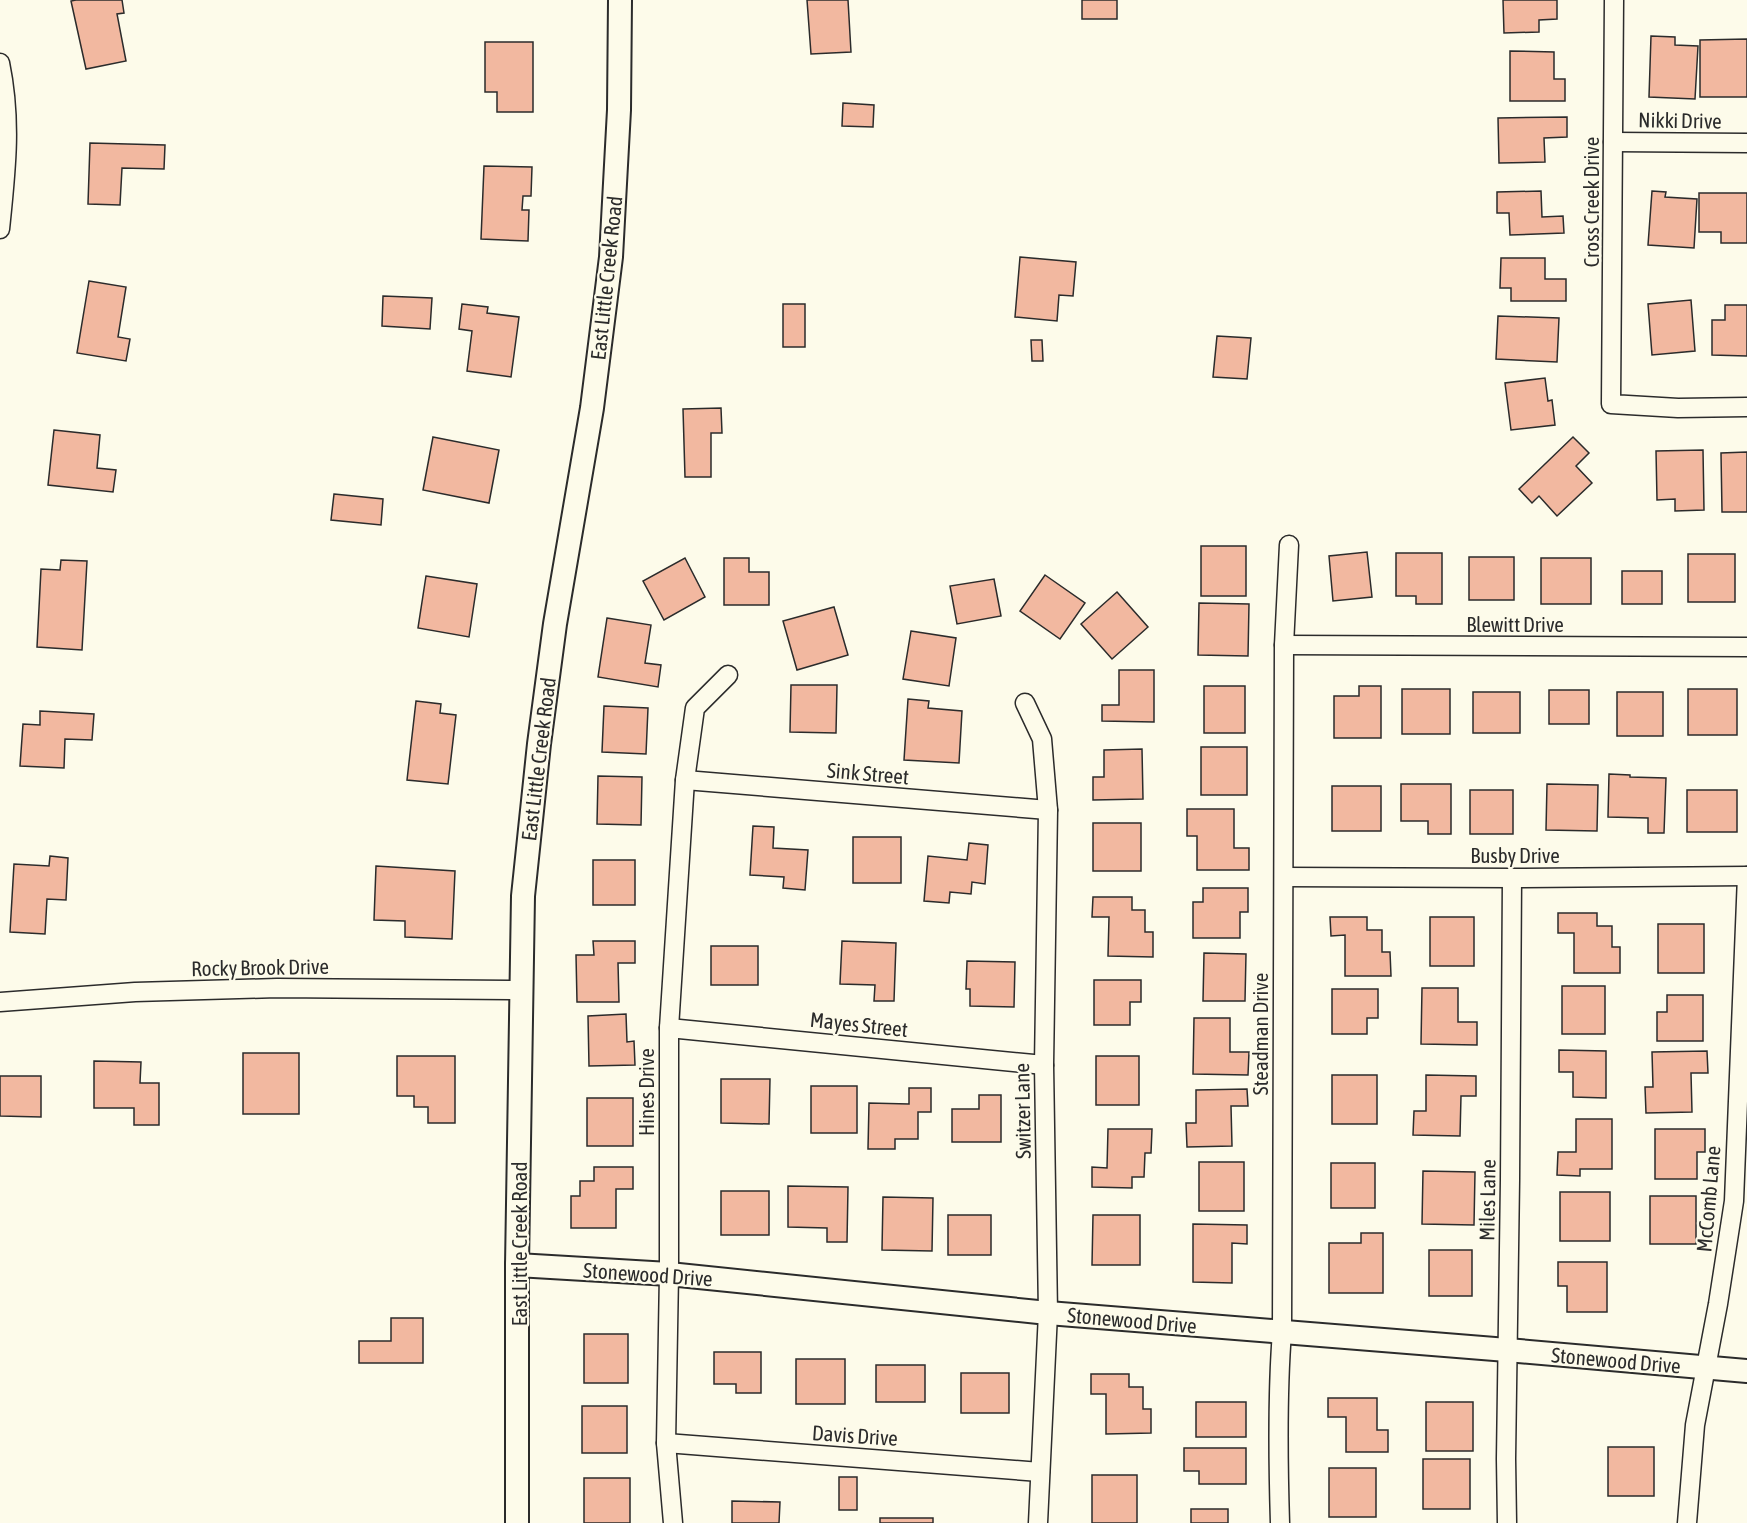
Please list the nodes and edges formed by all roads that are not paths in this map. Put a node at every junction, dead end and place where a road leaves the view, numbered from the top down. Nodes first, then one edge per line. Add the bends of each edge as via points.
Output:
1 (620, 0) edge
2 (1614, 0) edge
3 (0, 63) edge
4 (1614, 142) junction
5 (1747, 143) edge
6 (0, 229) edge
7 (1747, 408) edge
8 (1289, 545) dead end
9 (1284, 645) junction
10 (1747, 647) edge
11 (728, 675) dead end
12 (1025, 703) dead end
13 (685, 780) junction
14 (1048, 810) junction
15 (1747, 876) edge
16 (1284, 877) junction
17 (1512, 878) junction
18 (522, 990) junction
19 (0, 1002) edge
20 (669, 1028) junction
21 (1044, 1065) junction
22 (517, 1266) junction
23 (669, 1274) junction
24 (1048, 1313) junction
25 (1282, 1332) junction
26 (1507, 1350) junction
27 (1706, 1368) junction
28 (1747, 1371) edge
29 (666, 1443) junction
30 (1040, 1472) junction
31 (518, 1523) edge
32 (673, 1523) edge
33 (1038, 1523) edge
34 (1280, 1523) edge
35 (1507, 1523) edge
36 (1687, 1523) edge

1 - 18 street, East Little Creek Road via 611,257 592,408 539,744 523,896
2 - 4 street, Cross Creek Drive
3 - 6 street via 6,92 8,157
4 - 5 street, Nikki Drive
4 - 7 street, Cross Creek Drive via 1611,404
8 - 9 street, Steadman Drive
9 - 10 street, Blewitt Drive
9 - 16 street, Steadman Drive
11 - 13 street, Hines Drive via 695,708
12 - 14 street, Switzer Lane via 1042,739
13 - 14 street, Sink Street
13 - 20 street, Hines Drive
14 - 21 street, Switzer Lane
15 - 17 street, Busby Drive
15 - 27 street, McComb Lane via 1734,1201
16 - 17 street, Busby Drive
16 - 25 street, Steadman Drive
17 - 26 street, Miles Lane
18 - 19 street, Rocky Brook Drive via 277,987
18 - 22 street, East Little Creek Road
20 - 21 street, Mayes Street
20 - 23 street, Hines Drive
21 - 24 street, Switzer Lane
22 - 23 street, Stonewood Drive
22 - 31 street, East Little Creek Road
23 - 24 street, Stonewood Drive
23 - 29 street, Hines Drive
24 - 25 street, Stonewood Drive
24 - 30 street, Switzer Lane
25 - 26 street, Stonewood Drive
25 - 34 street, Steadman Drive via 1278,1405
26 - 27 street, Stonewood Drive
26 - 35 street, Miles Lane
27 - 28 street, Stonewood Drive
27 - 36 street, McComb Lane via 1695,1425
29 - 30 street, Davis Drive
29 - 32 street, Hines Drive
30 - 33 street, Switzer Lane

